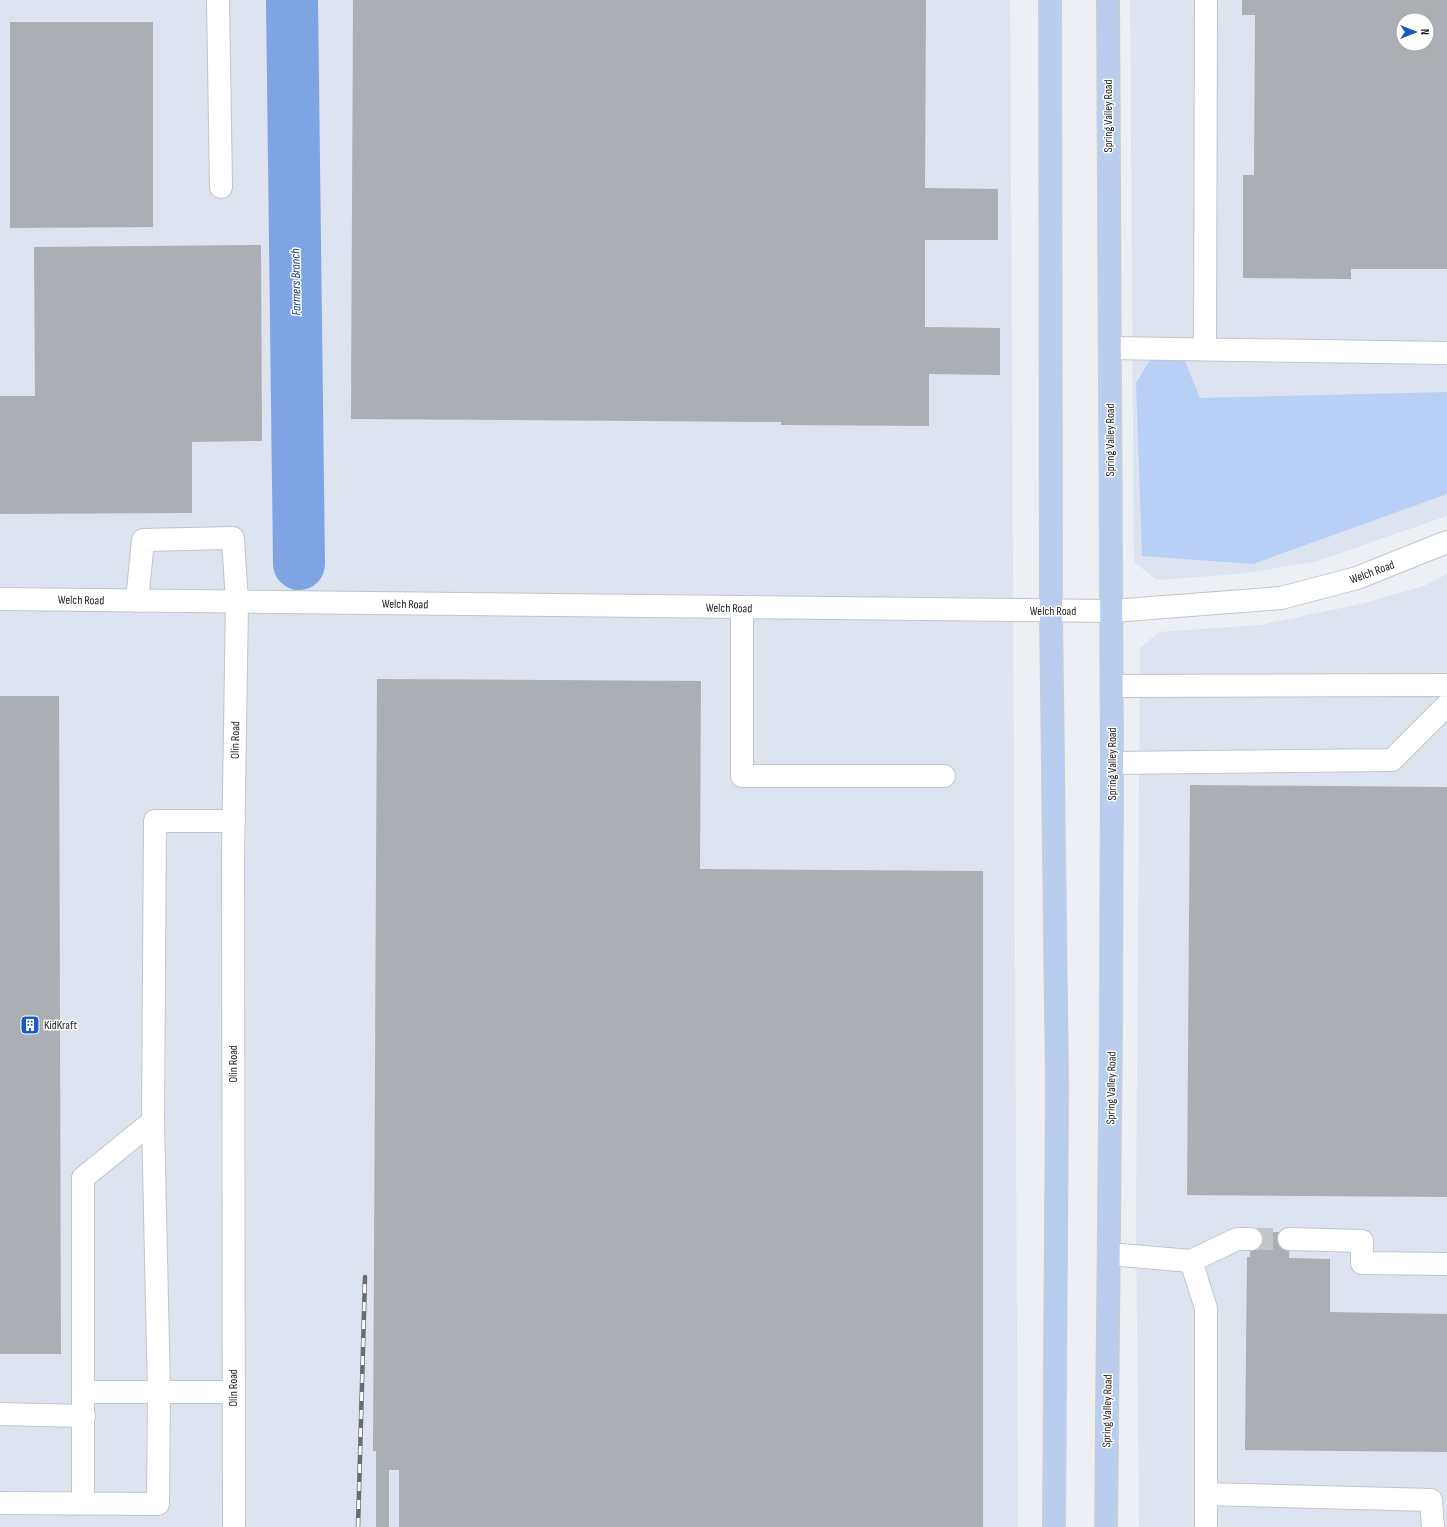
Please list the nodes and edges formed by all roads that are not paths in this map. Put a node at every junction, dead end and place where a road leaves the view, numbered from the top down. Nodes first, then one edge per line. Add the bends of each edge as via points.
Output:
1 (218, 0) edge
2 (1050, 0) edge
3 (1108, 0) edge
4 (1206, 0) edge
5 (221, 187) dead end
6 (1110, 348) junction
7 (1205, 349) junction
8 (1447, 353) edge
9 (1447, 542) edge
10 (0, 599) edge
11 (137, 600) junction
12 (237, 602) junction
13 (742, 608) junction
14 (1051, 611) junction
15 (1112, 611) junction
16 (1447, 685) edge
17 (1112, 686) junction
18 (1447, 705) edge
19 (1112, 763) junction
20 (944, 776) dead end
21 (234, 821) junction
22 (153, 1121) junction
23 (1251, 1239) tunnel mouth
24 (1289, 1239) tunnel mouth
25 (1109, 1254) junction
26 (1191, 1261) junction
27 (1447, 1264) edge
28 (84, 1392) junction
29 (159, 1392) junction
30 (233, 1392) junction
31 (0, 1414) edge
32 (84, 1416) junction
33 (1206, 1494) junction
34 (0, 1503) edge
35 (83, 1504) junction
36 (234, 1527) edge
37 (1054, 1527) edge
38 (1106, 1527) edge
39 (1206, 1527) edge
40 (1433, 1527) edge

1 - 5 street
2 - 14 main road
3 - 6 main road, Spring Valley Road
4 - 7 street
6 - 7 street
6 - 15 main road, Spring Valley Road
7 - 8 street
9 - 15 street, Welch Road via 1357,578 1280,598
10 - 11 street, Welch Road
11 - 12 street, Welch Road
11 - 12 street, Olin Road via 143,540 233,538
12 - 13 street, Welch Road
12 - 21 street, Olin Road
13 - 14 street, Welch Road
13 - 20 street via 742,776
14 - 15 street, Welch Road
14 - 37 main road via 1056,1086
15 - 17 main road, Spring Valley Road
16 - 17 street
17 - 19 main road, Spring Valley Road
18 - 19 street via 1392,760
19 - 25 main road, Spring Valley Road
21 - 22 street via 155,821
21 - 30 street, Olin Road
22 - 28 street via 83,1178
22 - 29 street
23 - 26 street via 1237,1239
24 - 27 street via 1362,1241 1362,1263
25 - 26 street
25 - 38 main road, Spring Valley Road
26 - 33 street via 1206,1308
28 - 29 street
28 - 32 street
29 - 30 street
29 - 35 street via 158,1504
30 - 36 street, Olin Road
31 - 32 street
32 - 35 street
33 - 39 street
33 - 40 street via 1431,1500
34 - 35 street

